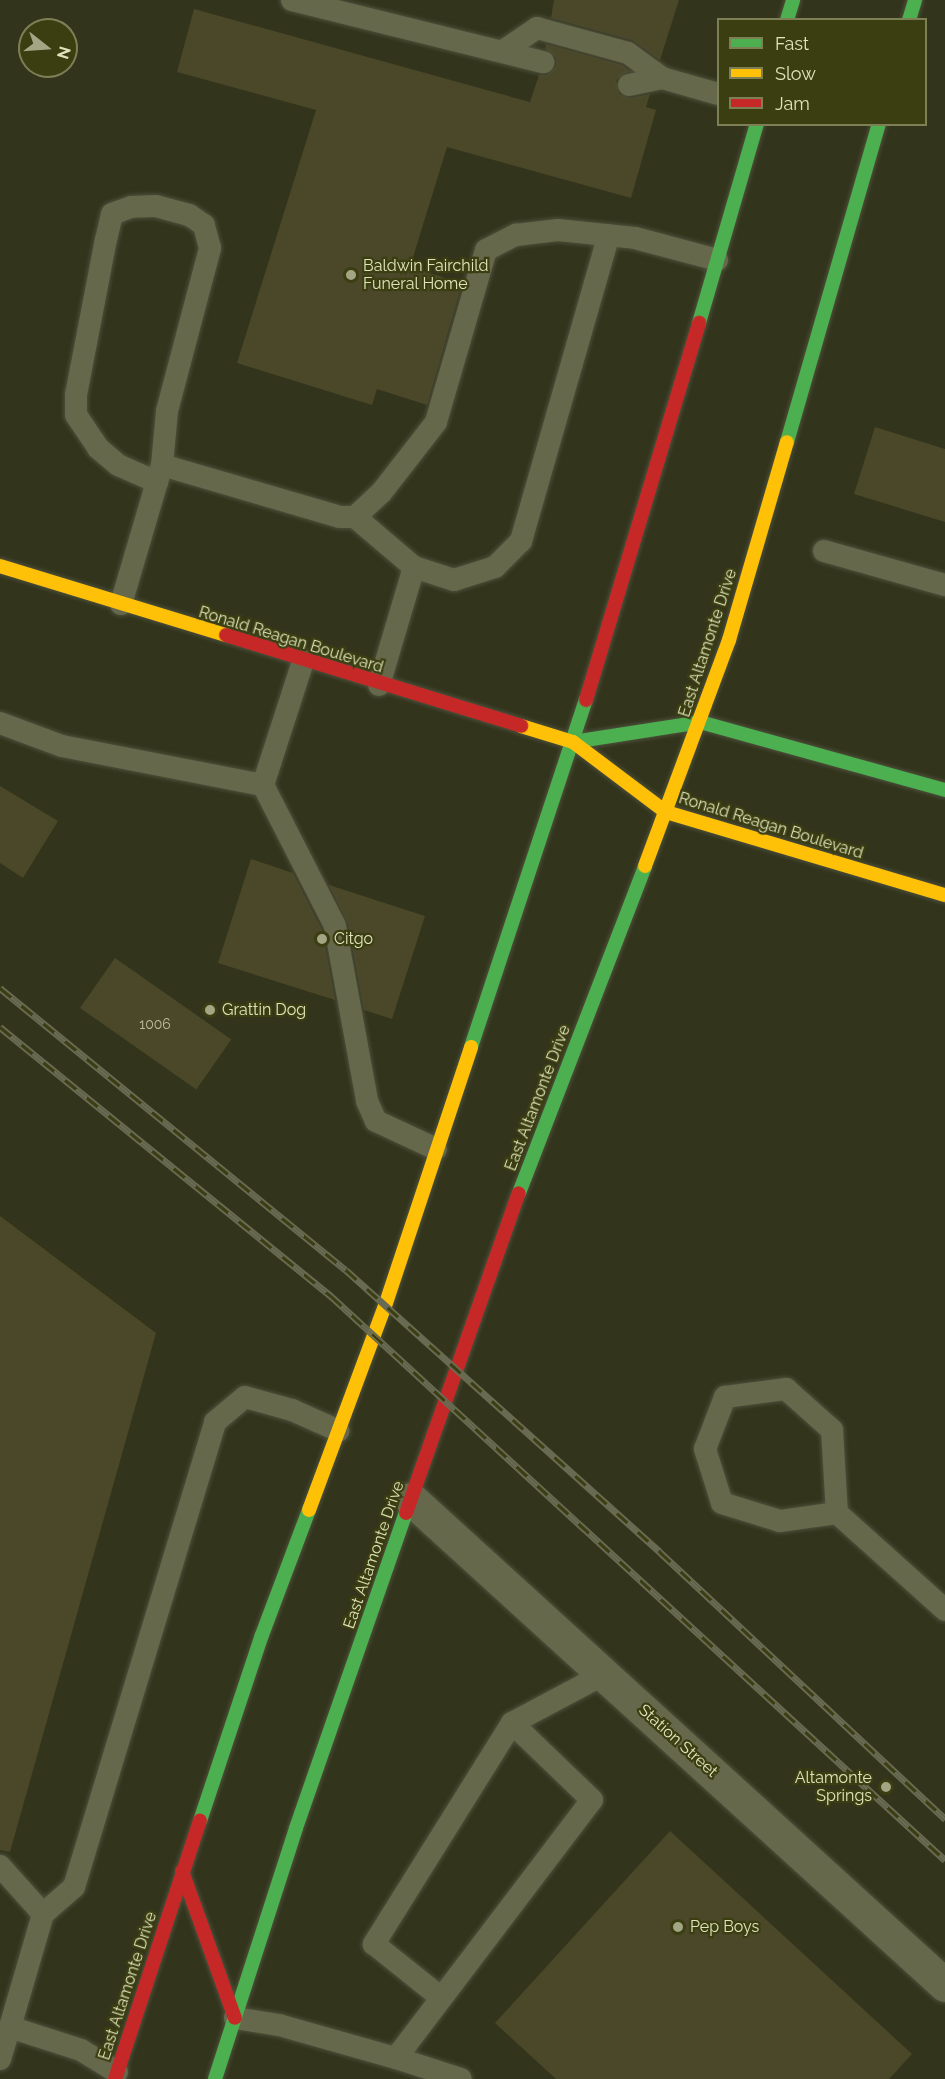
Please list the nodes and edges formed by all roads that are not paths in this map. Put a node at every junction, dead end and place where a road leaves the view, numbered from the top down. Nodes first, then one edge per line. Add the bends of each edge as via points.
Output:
1 (292, 0) edge
2 (793, 0) edge
3 (915, 0) edge
4 (788, 18) edge
5 (910, 18) edge
6 (503, 51) junction
7 (543, 62) dead end
8 (662, 78) junction
9 (629, 85) dead end
10 (717, 94) edge
11 (755, 126) edge
12 (878, 126) edge
13 (609, 235) junction
14 (717, 260) junction
15 (159, 473) junction
16 (355, 517) junction
17 (824, 551) dead end
18 (0, 566) edge
19 (414, 567) junction
20 (945, 585) edge
21 (121, 604) junction
22 (303, 661) junction
23 (379, 684) junction
24 (700, 722) junction
25 (0, 723) edge
26 (573, 742) junction
27 (263, 785) junction
28 (945, 790) edge
29 (666, 812) junction
30 (945, 895) edge
31 (436, 1149) junction
32 (339, 1431) junction
33 (411, 1498) junction
34 (837, 1513) junction
35 (945, 1610) edge
36 (604, 1674) junction
37 (512, 1723) junction
38 (0, 1866) edge
39 (182, 1871) junction
40 (43, 1914) junction
41 (945, 1984) edge
42 (439, 1996) junction
43 (9, 2000) edge
44 (235, 2018) junction
45 (10, 2027) junction
46 (396, 2058) junction
47 (0, 2059) edge
48 (117, 2077) edge
49 (215, 2079) edge
50 (461, 2079) edge

1 - 6 lane
2 - 4 main road
3 - 5 main road
6 - 7 lane
6 - 8 lane via 537,28 628,53
8 - 9 lane
8 - 10 lane
11 - 14 main road, East Altamonte Drive
12 - 24 main road, East Altamonte Drive via 761,534
13 - 14 lane
13 - 16 lane via 558,230 516,235 486,250 436,422 381,493
13 - 19 lane via 521,541 495,567 454,580
14 - 26 main road, East Altamonte Drive
15 - 15 lane via 167,411 210,248 209,236 204,225 189,215 156,207 131,207 112,214 76,395 76,415 98,448 118,465
15 - 16 lane via 340,517
15 - 21 lane
16 - 19 lane
17 - 20 lane
18 - 21 main road, Ronald Reagan Boulevard
19 - 23 lane
21 - 22 main road, Ronald Reagan Boulevard
22 - 23 main road, Ronald Reagan Boulevard
22 - 27 lane
23 - 26 main road, Ronald Reagan Boulevard
24 - 26 main road, Ronald Reagan Boulevard
24 - 28 main road, Ronald Reagan Boulevard
24 - 29 main road, East Altamonte Drive
25 - 27 lane via 62,746
26 - 29 main road, Ronald Reagan Boulevard
26 - 31 main road, East Altamonte Drive
27 - 31 lane via 334,926 367,1101 376,1121
29 - 30 main road, Ronald Reagan Boulevard
29 - 33 main road, East Altamonte Drive via 538,1140
31 - 32 main road, East Altamonte Drive
32 - 39 main road, East Altamonte Drive via 262,1635
32 - 40 lane via 292,1410 245,1396 214,1422 75,1887
33 - 36 street, Station Street
33 - 44 main road, East Altamonte Drive
34 - 34 lane via 832,1430 786,1389 725,1397 705,1449 722,1503 780,1521
34 - 35 lane
36 - 37 lane
36 - 41 street, Station Street
37 - 42 lane via 374,1944
37 - 42 lane via 592,1800
38 - 40 lane
39 - 44 main road
39 - 48 main road, East Altamonte Drive
40 - 43 lane
42 - 46 lane
43 - 45 lane
44 - 46 lane via 279,2025
44 - 49 main road, East Altamonte Drive
45 - 47 lane
45 - 48 lane via 81,2050
46 - 50 lane

